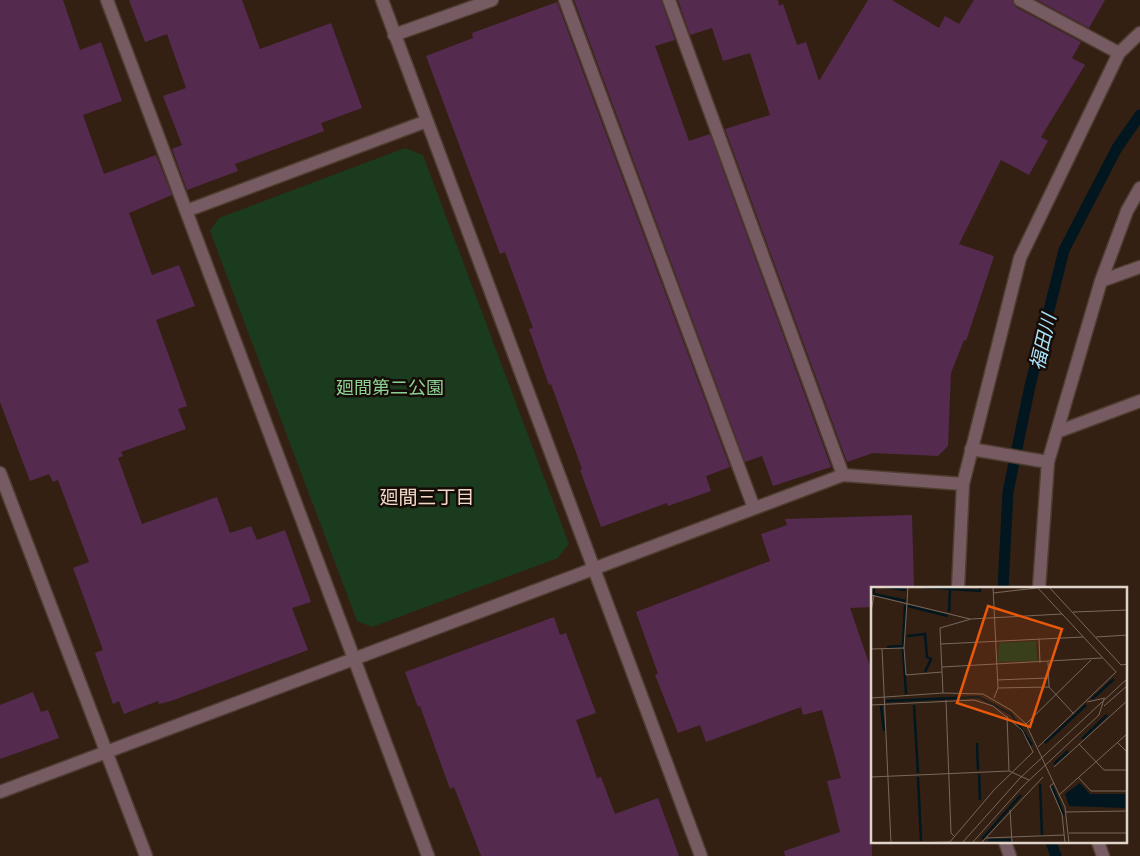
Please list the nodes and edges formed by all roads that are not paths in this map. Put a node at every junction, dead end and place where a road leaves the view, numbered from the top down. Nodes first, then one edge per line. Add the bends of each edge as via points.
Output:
1 (107, 0) edge
2 (382, 0) edge
3 (492, 0) edge
4 (566, 0) edge
5 (669, 0) edge
6 (1020, 0) edge
7 (1140, 33) edge
8 (394, 35) junction
9 (1119, 53) junction
10 (427, 121) junction
11 (1140, 188) edge
12 (186, 211) junction
13 (1140, 267) edge
14 (1100, 281) junction
15 (1140, 401) edge
16 (1056, 432) junction
17 (971, 449) junction
18 (1048, 462) junction
19 (0, 473) edge
20 (843, 475) junction
21 (963, 484) junction
22 (754, 508) junction
23 (594, 568) junction
24 (958, 587) edge
25 (1039, 587) edge
26 (354, 658) junction
27 (106, 752) junction
28 (0, 792) edge
29 (1006, 844) edge
30 (1099, 844) edge
31 (146, 856) edge
32 (428, 856) edge
33 (701, 856) edge
34 (1010, 856) edge
35 (1103, 856) edge

1 - 12 street
2 - 8 street
3 - 8 street
4 - 22 street
5 - 20 street
6 - 9 street
7 - 9 street
8 - 10 street
9 - 17 street via 1020,258
10 - 12 street
10 - 23 street
11 - 14 street via 1127,211
12 - 26 street
13 - 14 street
14 - 16 street
15 - 16 street
16 - 18 street
17 - 18 street
17 - 21 street
18 - 25 street
19 - 27 street
20 - 21 street
20 - 22 street
21 - 24 street
22 - 23 street
23 - 26 street
23 - 33 street
26 - 27 street
26 - 32 street
27 - 28 street
27 - 31 street
29 - 34 street
30 - 35 street

